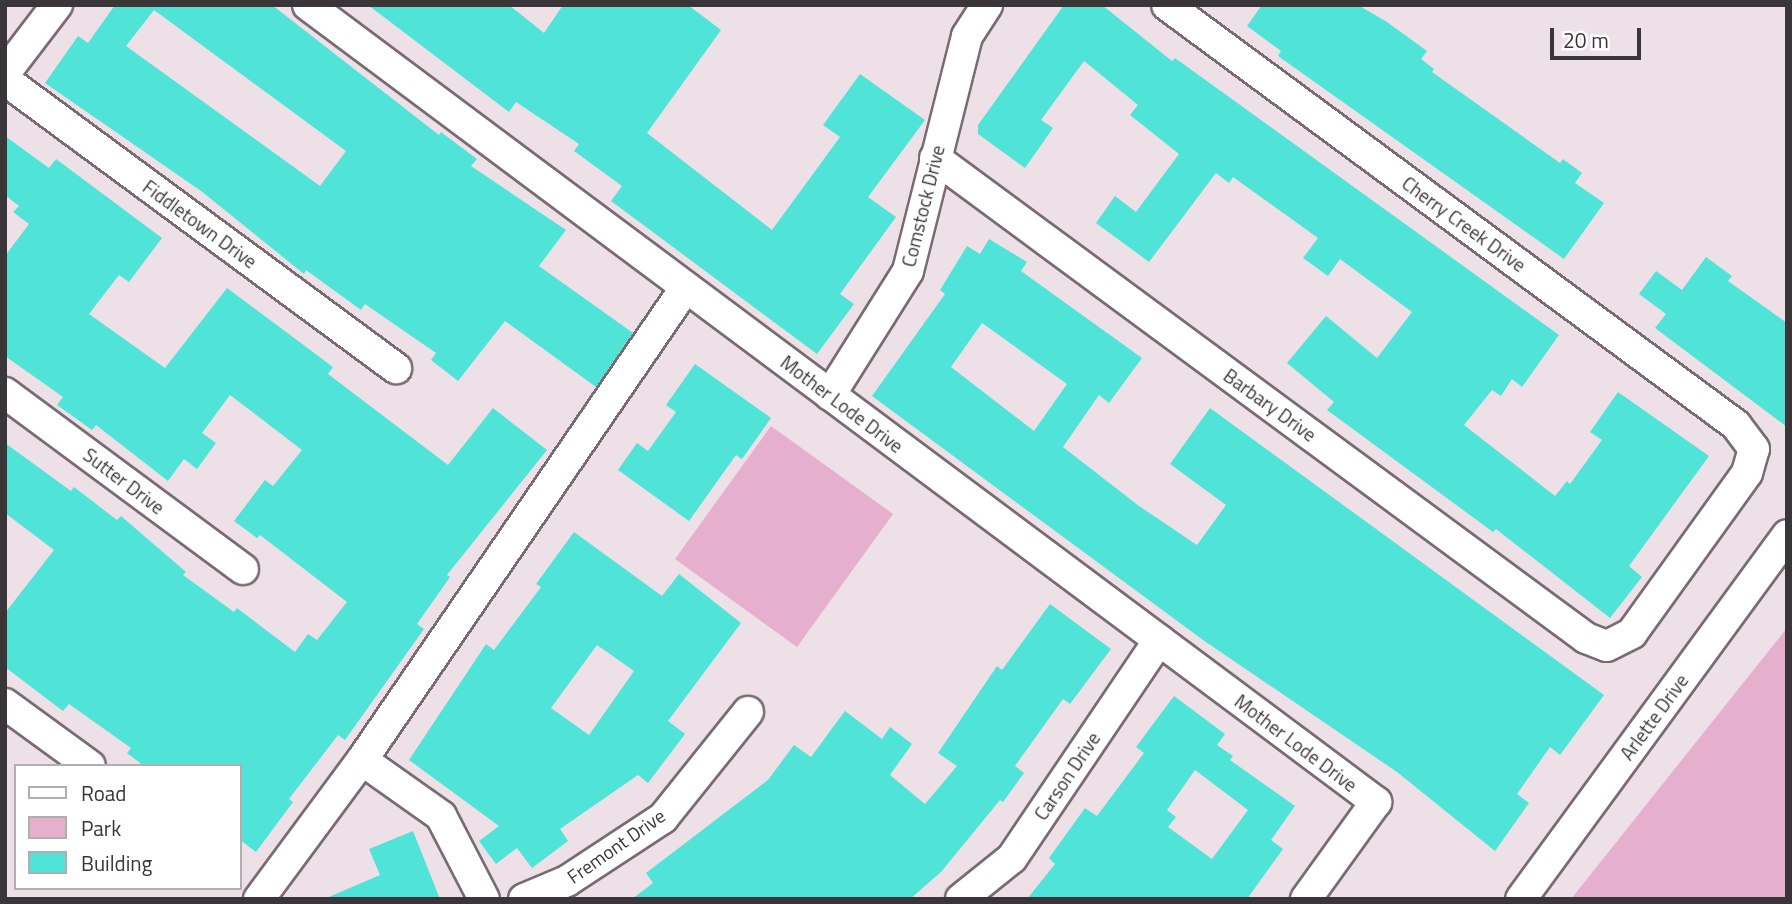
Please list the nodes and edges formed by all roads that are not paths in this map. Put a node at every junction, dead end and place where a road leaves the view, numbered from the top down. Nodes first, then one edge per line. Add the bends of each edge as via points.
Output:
1 (57, 5) edge
2 (308, 5) edge
3 (987, 5) edge
4 (1167, 5) edge
5 (5, 73) edge
6 (5, 80) edge
7 (935, 158) junction
8 (686, 287) junction
9 (396, 368) dead end
10 (5, 393) edge
11 (830, 394) junction
12 (1787, 535) edge
13 (243, 569) dead end
14 (1158, 640) junction
15 (1607, 646) joint
16 (5, 704) edge
17 (748, 712) dead end
18 (362, 760) junction
19 (87, 764) edge
20 (259, 899) edge
21 (484, 899) edge
22 (524, 899) edge
23 (961, 899) edge
24 (1306, 899) edge
25 (1521, 899) edge

1 - 5 street
2 - 8 street, Mother Lode Drive
3 - 7 street, Comstock Drive via 967,36
4 - 15 street, Cherry Creek Drive via 1736,425 1754,449 1747,473 1632,633
6 - 9 street, Fiddletown Drive
7 - 11 street, Comstock Drive via 908,271
7 - 15 street, Barbary Drive via 1586,639
8 - 11 street, Mother Lode Drive
8 - 18 street
10 - 13 street, Sutter Drive
11 - 14 street, Mother Lode Drive
12 - 25 street, Arlette Drive
14 - 23 street, Carson Drive via 1012,858
14 - 24 street, Mother Lode Drive via 1376,802
16 - 19 street
17 - 22 street, Fremont Drive via 663,818 567,881
18 - 20 street
18 - 21 street via 442,816

